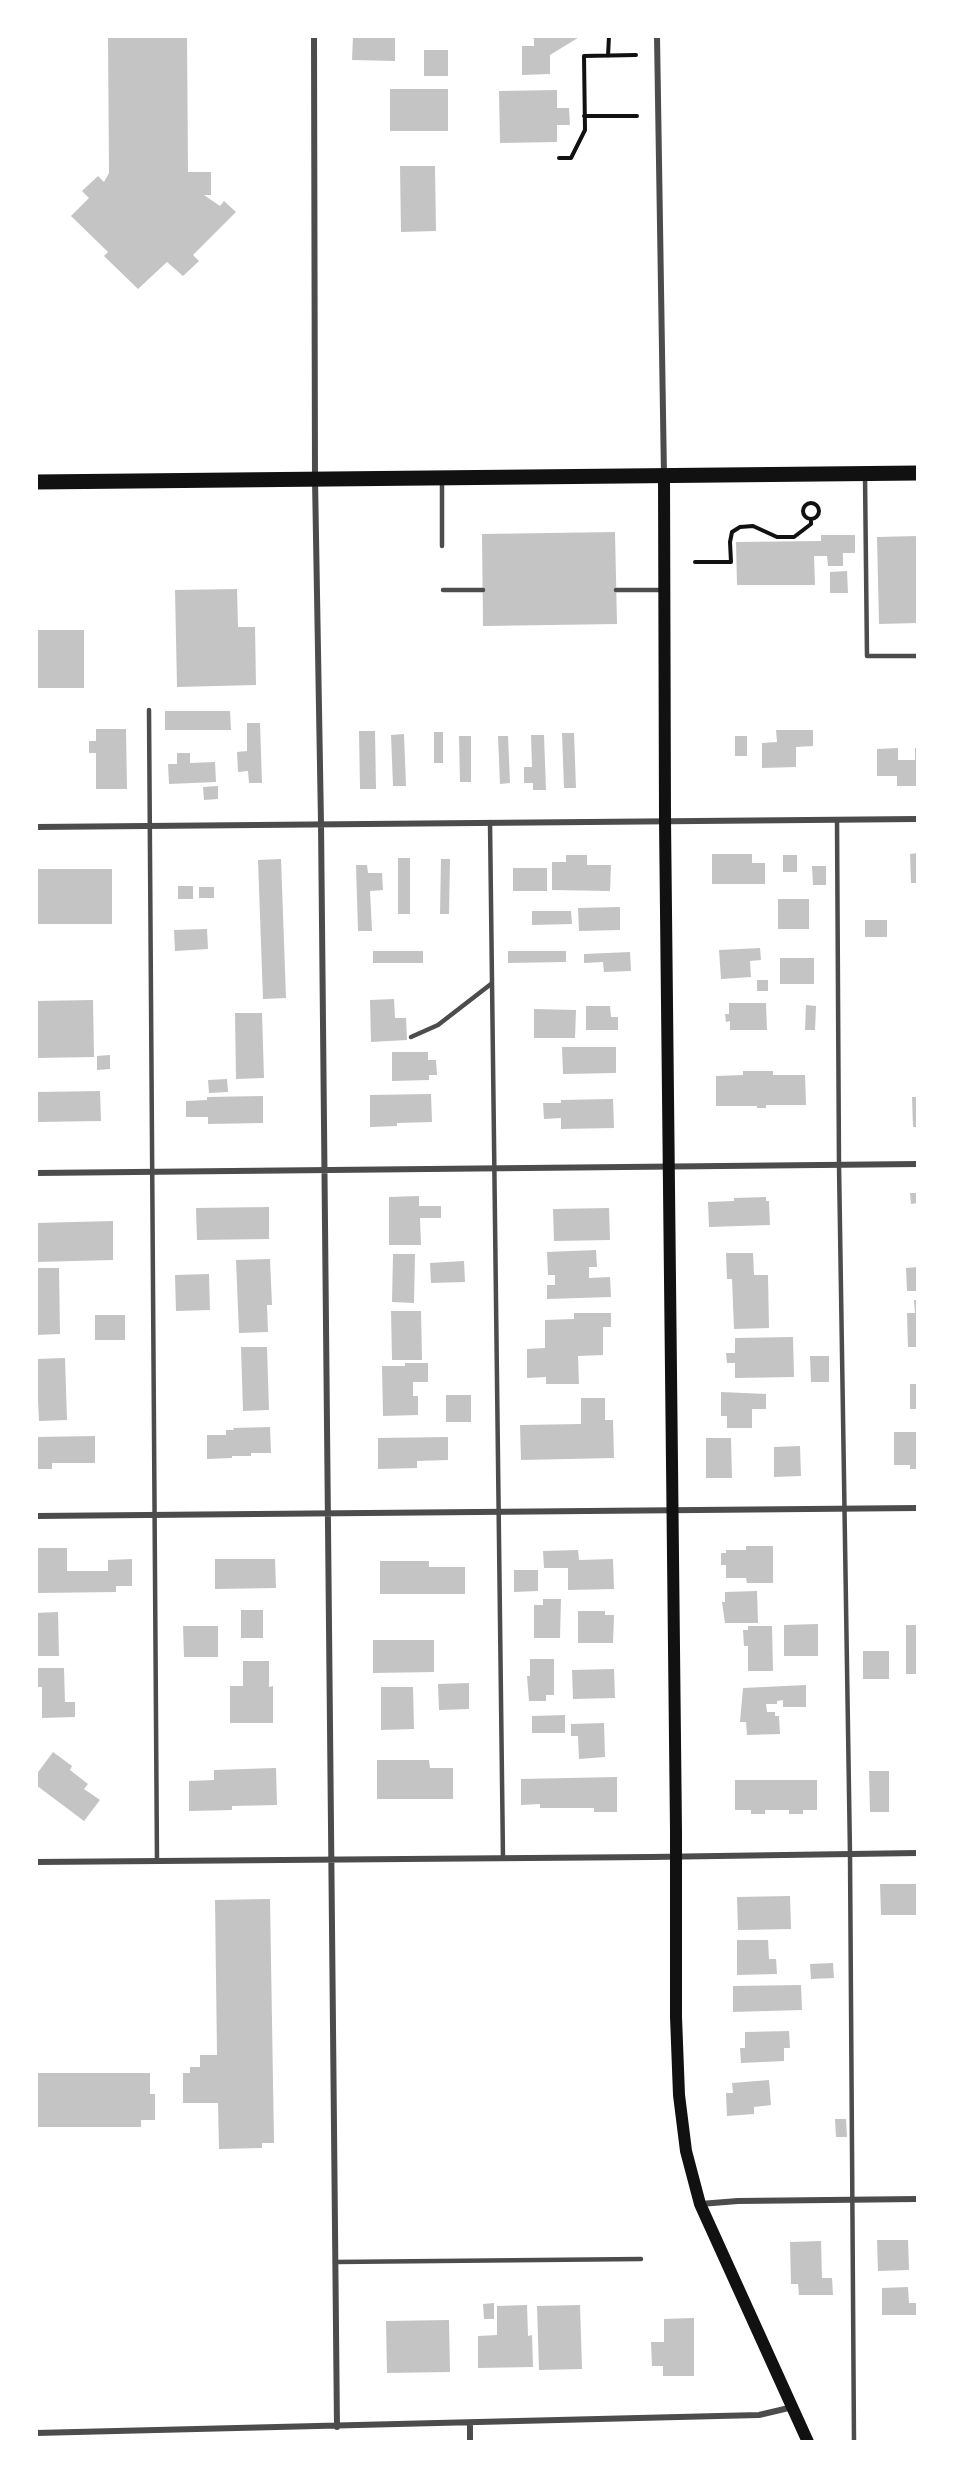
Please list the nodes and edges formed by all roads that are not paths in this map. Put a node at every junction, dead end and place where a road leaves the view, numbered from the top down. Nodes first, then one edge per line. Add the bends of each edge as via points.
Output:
1 (314, 36) edge
2 (657, 36) edge
3 (918, 473) edge
4 (865, 474) junction
5 (664, 477) junction
6 (442, 478) junction
7 (315, 479) junction
8 (36, 482) edge
9 (442, 546) dead end
10 (443, 590) dead end
11 (483, 590) dead end
12 (616, 590) dead end
13 (665, 590) junction
14 (918, 656) edge
15 (149, 710) dead end
16 (918, 819) edge
17 (665, 820) junction
18 (837, 820) junction
19 (489, 822) junction
20 (321, 823) junction
21 (150, 826) junction
22 (36, 827) edge
23 (491, 984) junction
24 (411, 1037) dead end
25 (918, 1164) edge
26 (839, 1165) junction
27 (670, 1166) junction
28 (494, 1169) junction
29 (324, 1170) junction
30 (154, 1172) junction
31 (36, 1173) edge
32 (844, 1508) junction
33 (918, 1508) edge
34 (672, 1510) junction
35 (498, 1512) junction
36 (329, 1513) junction
37 (154, 1515) junction
38 (36, 1516) edge
39 (918, 1853) edge
40 (850, 1854) junction
41 (676, 1857) junction
42 (503, 1858) junction
43 (331, 1859) junction
44 (158, 1861) junction
45 (36, 1862) edge
46 (853, 2199) junction
47 (918, 2199) edge
48 (700, 2204) junction
49 (641, 2259) dead end
50 (336, 2262) junction
51 (793, 2407) junction
52 (470, 2424) junction
53 (338, 2427) junction
54 (36, 2433) edge
55 (470, 2442) edge
56 (808, 2442) edge
57 (854, 2442) edge

1 - 7 street
2 - 5 street
3 - 4 main road
4 - 5 main road
4 - 14 lane via 867,656
5 - 6 main road
5 - 13 main road
6 - 7 main road
6 - 9 lane
7 - 8 main road
7 - 20 street
10 - 11 lane
12 - 13 lane
13 - 17 main road
15 - 21 lane
16 - 18 street
17 - 18 street
17 - 19 street
17 - 27 main road
18 - 26 lane
19 - 20 street
19 - 23 lane
20 - 21 street
20 - 29 street
21 - 22 street
21 - 30 lane
23 - 24 lane via 438,1025
23 - 28 lane
25 - 26 street
26 - 27 street
26 - 32 lane
27 - 28 street
27 - 34 main road
28 - 29 street
28 - 35 lane
29 - 30 street
29 - 36 street
30 - 31 street
30 - 37 lane
32 - 33 street
32 - 34 street
32 - 40 lane
34 - 35 street
34 - 41 main road
35 - 36 street
35 - 42 lane
36 - 37 street
36 - 43 street
37 - 38 street
37 - 44 lane
39 - 40 street
40 - 41 street
40 - 46 lane
41 - 42 street
41 - 48 main road via 680,2095 686,2151
42 - 43 street
43 - 44 street
43 - 50 street
44 - 45 street
46 - 47 street
46 - 48 street
46 - 57 lane
48 - 51 main road
49 - 50 lane
50 - 53 street
51 - 52 street via 759,2415
51 - 56 main road
52 - 53 street
52 - 55 street
53 - 54 street

